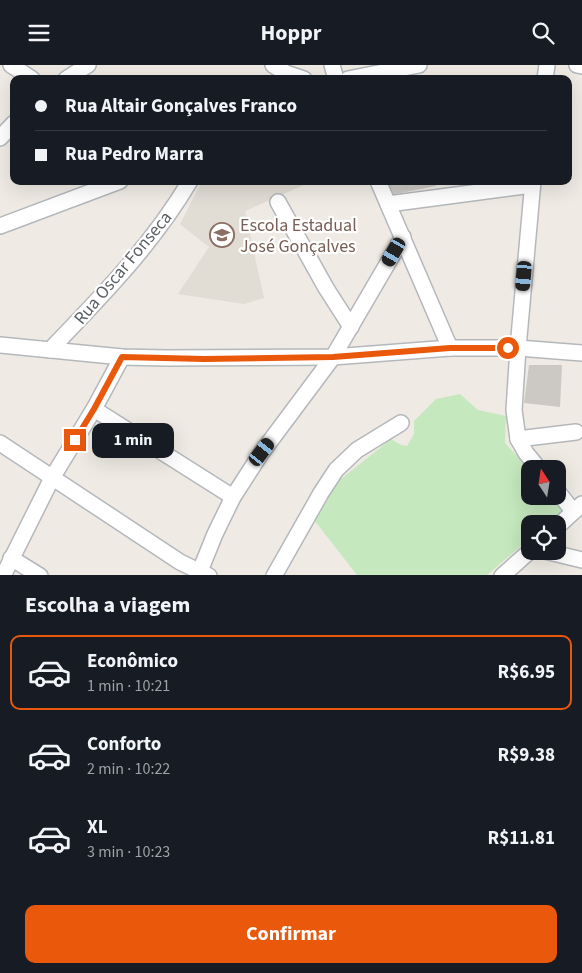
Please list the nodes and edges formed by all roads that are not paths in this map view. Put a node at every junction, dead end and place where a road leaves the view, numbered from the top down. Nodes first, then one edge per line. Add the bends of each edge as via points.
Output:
1 (11, 65) edge
2 (88, 65) edge
3 (273, 65) edge
4 (419, 65) edge
5 (577, 65) edge
6 (415, 66) edge
7 (582, 66) edge
8 (26, 75) edge
9 (72, 75) edge
10 (292, 75) edge
11 (369, 75) edge
12 (10, 127) edge
13 (0, 137) edge
14 (109, 185) edge
15 (188, 185) edge
16 (380, 185) edge
17 (503, 185) edge
18 (533, 185) edge
19 (442, 189) edge
20 (278, 202) dead end
21 (388, 204) junction
22 (0, 226) edge
23 (403, 237) junction
24 (351, 327) junction
25 (0, 345) edge
26 (450, 348) junction
27 (518, 349) junction
28 (50, 350) junction
29 (582, 353) edge
30 (122, 357) junction
31 (333, 357) junction
32 (94, 409) junction
33 (401, 423) dead end
34 (576, 432) dead end
35 (518, 439) junction
36 (0, 443) edge
37 (532, 460) edge
38 (52, 478) junction
39 (233, 497) junction
40 (566, 498) edge
41 (578, 508) edge
42 (566, 519) edge
43 (566, 556) edge
44 (11, 558) junction
45 (521, 559) edge
46 (582, 560) edge
47 (202, 574) edge
48 (3, 575) edge
49 (40, 575) edge
50 (274, 575) edge
51 (502, 575) edge

1 - 8 street
2 - 9 street
3 - 10 street
4 - 6 street
5 - 7 street
6 - 11 street
12 - 13 street
14 - 22 street
15 - 28 street, Rua Oscar Fonseca via 149,241
16 - 21 street
17 - 19 street
18 - 27 street
19 - 21 street
20 - 24 street
21 - 23 street
23 - 24 street
23 - 26 street
24 - 31 street
25 - 28 street
26 - 27 street
26 - 31 street
27 - 29 street
27 - 35 street via 514,410
28 - 30 street
30 - 31 street
30 - 32 street
31 - 39 street via 262,452
32 - 38 street
32 - 39 street
33 - 50 street via 358,450 336,471
34 - 35 street
35 - 37 street
36 - 38 street
38 - 44 street
38 - 47 street via 180,563
39 - 47 street
40 - 41 street
41 - 42 street
43 - 46 street
44 - 48 street
44 - 49 street
45 - 51 street

